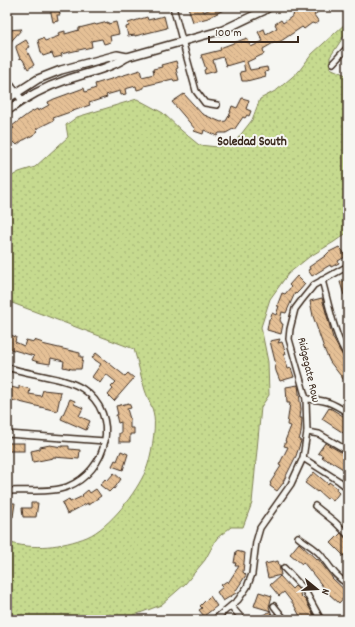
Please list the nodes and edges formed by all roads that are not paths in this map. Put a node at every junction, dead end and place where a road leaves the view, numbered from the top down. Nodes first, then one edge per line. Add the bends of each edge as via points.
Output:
1 (173, 7) edge
2 (269, 7) edge
3 (182, 42) junction
4 (348, 47) edge
5 (127, 57) junction
6 (333, 63) dead end
7 (7, 80) edge
8 (16, 92) junction
9 (7, 99) edge
10 (22, 100) junction
11 (217, 105) dead end
12 (7, 111) edge
13 (348, 266) edge
14 (322, 280) junction
15 (348, 356) edge
16 (7, 367) edge
17 (306, 399) junction
18 (348, 413) edge
19 (307, 432) junction
20 (7, 434) edge
21 (105, 441) junction
22 (348, 451) edge
23 (303, 458) junction
24 (348, 488) edge
25 (7, 491) edge
26 (315, 506) dead end
27 (348, 535) edge
28 (298, 537) dead end
29 (284, 568) dead end
30 (348, 584) edge
31 (231, 606) junction
32 (274, 606) dead end
33 (348, 616) edge
34 (214, 620) edge
35 (243, 620) edge
36 (285, 620) edge
37 (321, 620) edge
38 (347, 620) edge

1 - 3 street
2 - 3 main road via 223,30
3 - 5 main road
3 - 11 street via 196,91 205,103
4 - 6 street
5 - 8 main road via 117,55 61,70 38,79
5 - 10 main road via 119,63 65,80
7 - 8 street
8 - 9 main road
8 - 10 street
10 - 12 main road
13 - 14 street, Ridgegate Row
14 - 15 street via 339,340
14 - 17 street, Ridgegate Row via 300,301 295,309 290,329 289,340
16 - 21 street via 71,383 83,389 100,409 106,428
17 - 18 street via 324,400
17 - 19 street, Ridgegate Row
19 - 22 street via 319,434
19 - 23 street, Ridgegate Row
20 - 21 street
21 - 25 street via 94,467 72,484 59,489
23 - 24 street
23 - 31 street, Ridgegate Row via 291,484 260,528 252,574 247,587
26 - 27 street
28 - 30 street via 316,549 332,571
29 - 37 street via 304,589
31 - 34 street, Ridgegate Row
31 - 35 street
32 - 36 street
33 - 38 street

